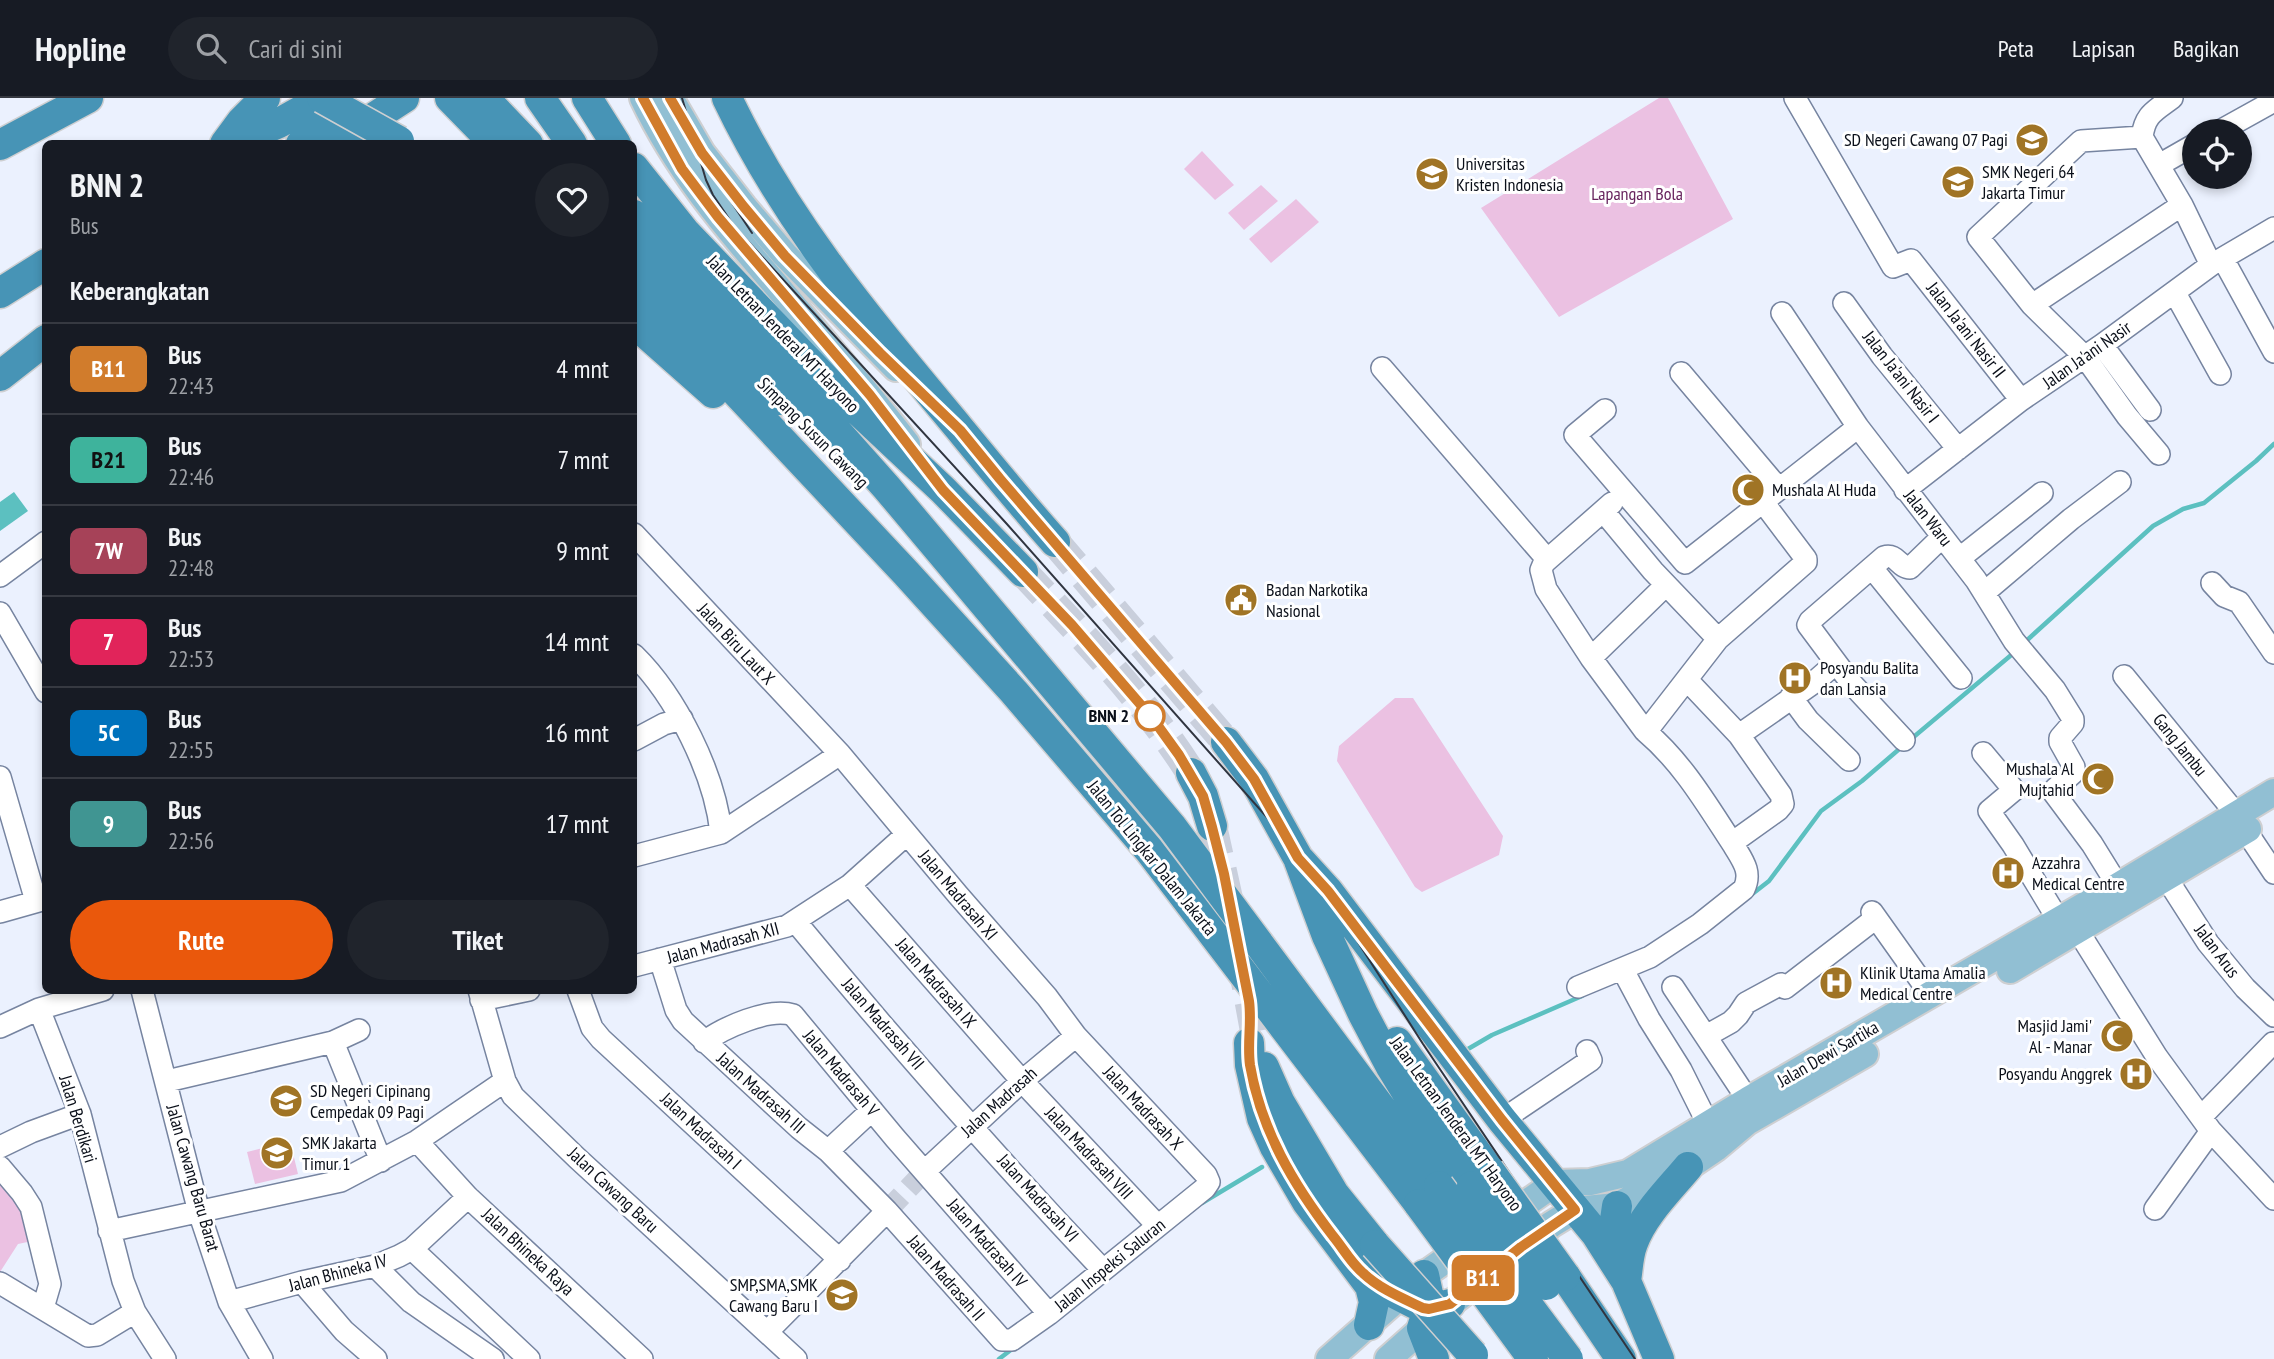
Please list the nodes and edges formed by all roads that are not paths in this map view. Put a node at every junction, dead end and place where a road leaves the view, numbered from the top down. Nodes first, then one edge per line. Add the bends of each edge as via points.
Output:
1 (88, 98) edge
2 (265, 98) edge
3 (289, 98) edge
4 (323, 98) edge
5 (367, 98) edge
6 (404, 98) edge
7 (540, 98) edge
8 (587, 98) edge
9 (643, 98) edge
10 (670, 98) edge
11 (727, 98) edge
12 (1795, 98) edge
13 (2172, 98) edge
14 (2274, 101) edge
15 (473, 104) edge
16 (2242, 119) edge
17 (2142, 137) junction
18 (230, 140) edge
19 (232, 140) edge
20 (237, 140) edge
21 (307, 140) edge
22 (338, 140) edge
23 (397, 140) edge
24 (493, 140) edge
25 (522, 140) edge
26 (569, 140) edge
27 (613, 140) edge
28 (0, 145) edge
29 (2182, 152) edge
30 (692, 161) junction
31 (2160, 165) junction
32 (637, 172) edge
33 (2182, 205) junction
34 (637, 218) edge
35 (2274, 229) edge
36 (637, 254) edge
37 (2217, 262) junction
38 (42, 267) edge
39 (637, 289) edge
40 (0, 293) edge
41 (2175, 293) junction
42 (1844, 303) dead end
43 (2032, 305) junction
44 (1782, 313) dead end
45 (42, 324) edge
46 (637, 326) edge
47 (42, 343) edge
48 (2094, 351) junction
49 (2274, 352) edge
50 (0, 353) edge
51 (1382, 368) dead end
52 (1681, 373) dead end
53 (2220, 374) dead end
54 (0, 376) edge
55 (2021, 400) junction
56 (1605, 410) dead end
57 (2150, 410) dead end
58 (1858, 427) junction
59 (960, 430) junction
60 (1958, 449) junction
61 (2159, 454) dead end
62 (2120, 482) dead end
63 (943, 490) junction
64 (1905, 490) junction
65 (1624, 492) junction
66 (2042, 493) dead end
67 (1771, 495) junction
68 (1604, 512) junction
69 (637, 537) edge
70 (1942, 537) junction
71 (1055, 542) tunnel mouth
72 (42, 545) edge
73 (1960, 558) junction
74 (1546, 561) junction
75 (1872, 568) junction
76 (1023, 572) tunnel mouth
77 (906, 573) junction
78 (0, 576) edge
79 (2212, 583) dead end
80 (1666, 585) junction
81 (1985, 592) junction
82 (0, 613) edge
83 (991, 614) junction
84 (1718, 639) junction
85 (2274, 653) edge
86 (1591, 657) junction
87 (637, 658) edge
88 (1836, 663) junction
89 (2124, 676) dead end
90 (1961, 678) dead end
91 (1687, 680) junction
92 (42, 685) edge
93 (1791, 697) junction
94 (682, 719) junction
95 (1645, 731) junction
96 (1740, 735) junction
97 (637, 738) edge
98 (1904, 740) dead end
99 (1226, 742) tunnel mouth
100 (1983, 753) dead end
101 (840, 754) junction
102 (1849, 760) dead end
103 (1191, 773) tunnel mouth
104 (0, 777) edge
105 (2274, 792) edge
106 (2274, 813) edge
107 (2241, 823) junction
108 (1212, 827) tunnel mouth
109 (721, 833) junction
110 (907, 834) junction
111 (1734, 846) junction
112 (637, 855) edge
113 (1298, 858) junction
114 (2274, 873) edge
115 (2167, 879) junction
116 (850, 885) junction
117 (2118, 886) junction
118 (41, 900) edge
119 (0, 912) edge
120 (795, 921) junction
121 (2069, 926) junction
122 (660, 959) junction
123 (637, 965) edge
124 (1626, 975) dead end
125 (1578, 987) dead end
126 (1673, 987) dead end
127 (90, 994) edge
128 (143, 994) edge
129 (579, 994) edge
130 (480, 995) edge
131 (1931, 995) junction
132 (39, 1009) junction
133 (2274, 1016) edge
134 (0, 1027) edge
135 (359, 1030) dead end
136 (1076, 1036) junction
137 (1706, 1036) junction
138 (333, 1042) junction
139 (704, 1042) junction
140 (2273, 1043) edge
141 (1587, 1051) dead end
142 (167, 1081) junction
143 (505, 1081) junction
144 (1022, 1081) junction
145 (1748, 1100) junction
146 (872, 1110) junction
147 (79, 1114) junction
148 (1502, 1120) junction
149 (2206, 1123) junction
150 (1708, 1124) junction
151 (972, 1126) junction
152 (417, 1142) junction
153 (0, 1147) edge
154 (828, 1151) junction
155 (381, 1161) junction
156 (0, 1167) edge
157 (1688, 1167) junction
158 (925, 1171) junction
159 (1209, 1182) joint
160 (1555, 1183) junction
161 (1429, 1195) junction
162 (468, 1197) junction
163 (2274, 1199) edge
164 (1617, 1206) junction
165 (2155, 1209) dead end
166 (1575, 1210) junction
167 (887, 1211) junction
168 (199, 1212) junction
169 (1157, 1225) junction
170 (109, 1231) junction
171 (412, 1249) junction
172 (1610, 1255) junction
173 (840, 1260) junction
174 (375, 1266) junction
175 (1104, 1270) junction
176 (1362, 1273) junction
177 (1424, 1275) junction
178 (1555, 1281) junction
179 (1626, 1281) junction
180 (302, 1282) junction
181 (0, 1283) edge
182 (1399, 1297) junction
183 (229, 1302) junction
184 (43, 1308) junction
185 (135, 1312) junction
186 (1049, 1314) junction
187 (1434, 1314) junction
188 (1369, 1325) junction
189 (766, 1332) junction
190 (1006, 1342) joint
191 (1475, 1357) edge
192 (165, 1359) edge
193 (262, 1359) edge
194 (376, 1359) edge
195 (493, 1359) edge
196 (529, 1359) edge
197 (642, 1359) edge
198 (796, 1359) edge
199 (1329, 1359) edge
200 (1388, 1359) edge
201 (1434, 1359) edge
202 (1533, 1359) edge
203 (1568, 1359) edge
204 (1601, 1359) edge
205 (1621, 1359) edge
206 (1659, 1359) edge

1 - 28 highway
2 - 18 highway
3 - 19 highway
4 - 20 highway
4 - 23 highway, bridge
5 - 21 highway
6 - 22 highway
7 - 26 highway
8 - 27 highway
9 - 30 main road, Jalan Letnan Jenderal MT Haryono
10 - 30 main road, Jalan Letnan Jenderal MT Haryono
11 - 59 highway, Jalan Letnan Jenderal MT Haryono via 783,201 822,259
12 - 55 street, Jalan Ja'ani Nasir II via 1902,263
13 - 17 street via 2147,117
14 - 16 street
15 - 24 highway
15 - 25 highway
17 - 31 street
17 - 43 street via 2081,141 1978,237
29 - 31 street
30 - 59 main road, Jalan Letnan Jenderal MT Haryono via 744,207 785,256
30 - 63 main road, Jalan Letnan Jenderal MT Haryono via 718,217 870,395
31 - 33 street
32 - 63 highway, Jalan Letnan Jenderal MT Haryono via 685,232 815,368
33 - 37 street
33 - 43 street
34 - 83 highway via 834,428
35 - 37 street, Jalan Ja'ani Nasir
36 - 83 highway, Simpang Susun Cawang
37 - 41 street, Jalan Ja'ani Nasir
37 - 49 street
38 - 40 highway
39 - 77 highway, Simpang Susun Cawang
41 - 48 street, Jalan Ja'ani Nasir
41 - 53 street
42 - 60 street, Jalan Ja'ani Nasir I
43 - 48 street
44 - 58 street, Jalan Waru
45 - 50 highway
46 - 77 highway
47 - 54 highway
48 - 55 street, Jalan Ja'ani Nasir
48 - 57 street
48 - 61 street via 2127,416
51 - 74 street
52 - 67 street
55 - 60 street, Jalan Ja'ani Nasir
56 - 65 street via 1575,435
58 - 64 street, Jalan Waru
58 - 67 street
59 - 71 highway, Jalan Letnan Jenderal MT Haryono
60 - 64 street, Jalan Ja'ani Nasir
62 - 81 street
63 - 76 highway, Jalan Letnan Jenderal MT Haryono
64 - 70 street, Jalan Waru
65 - 67 street via 1685,564
65 - 68 street
66 - 73 street
67 - 84 street via 1806,562
68 - 74 street
68 - 80 street
69 - 101 street, Jalan Biru Laut X
70 - 73 street, Jalan Waru
70 - 75 street via 1910,568 1889,555
72 - 78 street
73 - 81 street, Jalan Waru
74 - 86 street via 1541,570 1546,589
75 - 88 street via 1808,625
75 - 90 street
77 - 161 highway, Jalan Tol Lingkar Dalam Jakarta via 1149,850
79 - 85 street via 2224,596 2239,601
80 - 84 street
80 - 86 street
81 - 117 street, Jalan Waru via 2073,719 2060,738 2073,773 2054,793
82 - 92 street
83 - 161 highway, Jalan Tol Lingkar Dalam Jakarta via 1172,827
84 - 91 street
86 - 95 street
87 - 94 street
88 - 93 street
88 - 98 street
89 - 107 street, Gang Jambu
91 - 95 street
91 - 96 street
93 - 96 street
93 - 102 street
94 - 97 street
94 - 109 street via 709,780
95 - 111 street via 1689,776
96 - 111 street via 1783,801
99 - 113 highway, Jalan Letnan Jenderal MT Haryono via 1254,779
100 - 121 street via 2015,791 1988,810
101 - 109 street
101 - 110 street, Jalan Madrasah XI
103 - 108 highway
104 - 118 street
105 - 107 main road, Jalan Dewi Sartika
106 - 107 main road, Jalan Dewi Sartika
107 - 114 street, Gang Jambu
107 - 115 main road, Jalan Dewi Sartika
107 - 117 main road, Jalan Dewi Sartika
109 - 112 street
110 - 116 street, Jalan Madrasah XII
110 - 136 street, Jalan Madrasah XI
111 - 125 street via 1747,867 1744,889 1650,957
113 - 148 highway
113 - 178 highway, Jalan Letnan Jenderal MT Haryono, bridge via 1327,936 1391,1067 1415,1106 1481,1178
115 - 121 main road, Jalan Dewi Sartika
115 - 133 street, Jalan Arus via 2208,943
116 - 120 street, Jalan Madrasah XII
116 - 144 street, Jalan Madrasah IX
117 - 121 main road, Jalan Dewi Sartika
118 - 119 street
120 - 122 street, Jalan Madrasah XII
120 - 151 street, Jalan Madrasah VII
121 - 131 main road, Jalan Dewi Sartika
121 - 149 street
121 - 157 main road, Jalan Dewi Sartika via 1747,1122
122 - 123 street, Jalan Madrasah XII
122 - 139 street, Jalan Madrasah III via 676,1010
124 - 150 street
126 - 137 street
127 - 132 street
128 - 142 street, Jalan Cawang Baru Barat
129 - 173 street, Jalan Madrasah I via 601,1040
130 - 143 street, Jalan Cawang Baru
131 - 137 street via 1874,915 1785,988 1782,984 1746,1003 1731,1022
131 - 145 main road, Jalan Dewi Sartika
132 - 134 street
132 - 147 street, Jalan Berdikari
135 - 138 street
136 - 144 street, Jalan Madrasah
136 - 159 street, Jalan Madrasah X
137 - 145 street
138 - 142 street
138 - 155 street
139 - 146 street, Jalan Madrasah V via 726,1028 790,1013
139 - 154 street, Jalan Madrasah III
140 - 149 street
141 - 148 street via 1591,1060
142 - 168 street, Jalan Cawang Baru Barat
143 - 152 street
143 - 189 street, Jalan Cawang Baru via 513,1096 577,1158
144 - 151 street, Jalan Madrasah
144 - 169 street, Jalan Madrasah VIII
145 - 150 main road, Jalan Dewi Sartika
146 - 154 street
146 - 158 street, Jalan Madrasah V
147 - 153 street
147 - 170 street, Jalan Berdikari
148 - 160 highway
149 - 163 street
149 - 165 street
150 - 160 main road, Jalan Dewi Sartika via 1628,1173 1590,1182
151 - 158 street, Jalan Madrasah
151 - 175 street, Jalan Madrasah VI
152 - 155 street
152 - 162 street, Jalan Bhineka Raya
154 - 167 street, Jalan Madrasah III
155 - 168 street via 341,1181
156 - 184 street via 31,1207 50,1284
157 - 164 main road, Jalan Dewi Sartika
157 - 179 highway via 1634,1240
158 - 186 street, Jalan Madrasah IV
159 - 169 street, Jalan Inspeksi Saluran
160 - 166 highway
160 - 177 main road
161 - 202 highway, Jalan Tol Lingkar Dalam Jakarta, bridge
161 - 203 highway, Jalan Tol Lingkar Dalam Jakarta, bridge
162 - 171 street, Jalan Bhineka IV
162 - 197 street, Jalan Bhineka Raya
164 - 166 main road, Jalan Dewi Sartika
164 - 172 highway
166 - 172 highway
166 - 187 main road
167 - 173 street
167 - 190 street, Jalan Madrasah II
168 - 170 street
168 - 183 street, Jalan Cawang Baru Barat
169 - 175 street, Jalan Inspeksi Saluran
170 - 185 street, Jalan Berdikari
171 - 174 street, Jalan Bhineka IV
171 - 196 street
172 - 179 highway
173 - 189 street
174 - 180 street, Jalan Bhineka IV
174 - 195 street via 411,1302
175 - 186 street, Jalan Inspeksi Saluran
176 - 182 highway
176 - 188 highway via 1374,1302
176 - 191 highway, bridge via 1307,1202 1275,1147 1262,1118 1250,1065 1253,1043 1297,1134 1334,1194
177 - 182 main road
177 - 187 highway
178 - 204 highway, Jalan Letnan Jenderal MT Haryono
178 - 205 highway, Jalan Letnan Jenderal MT Haryono
179 - 206 highway
180 - 183 street, Jalan Bhineka IV
180 - 194 street via 344,1331
181 - 184 street
182 - 187 highway
182 - 188 main road
183 - 193 street, Jalan Cawang Baru Barat
184 - 185 street via 93,1337
185 - 192 street, Jalan Berdikari
186 - 190 street, Jalan Inspeksi Saluran
187 - 200 main road
187 - 201 highway
188 - 199 main road
189 - 198 street, Jalan Cawang Baru

